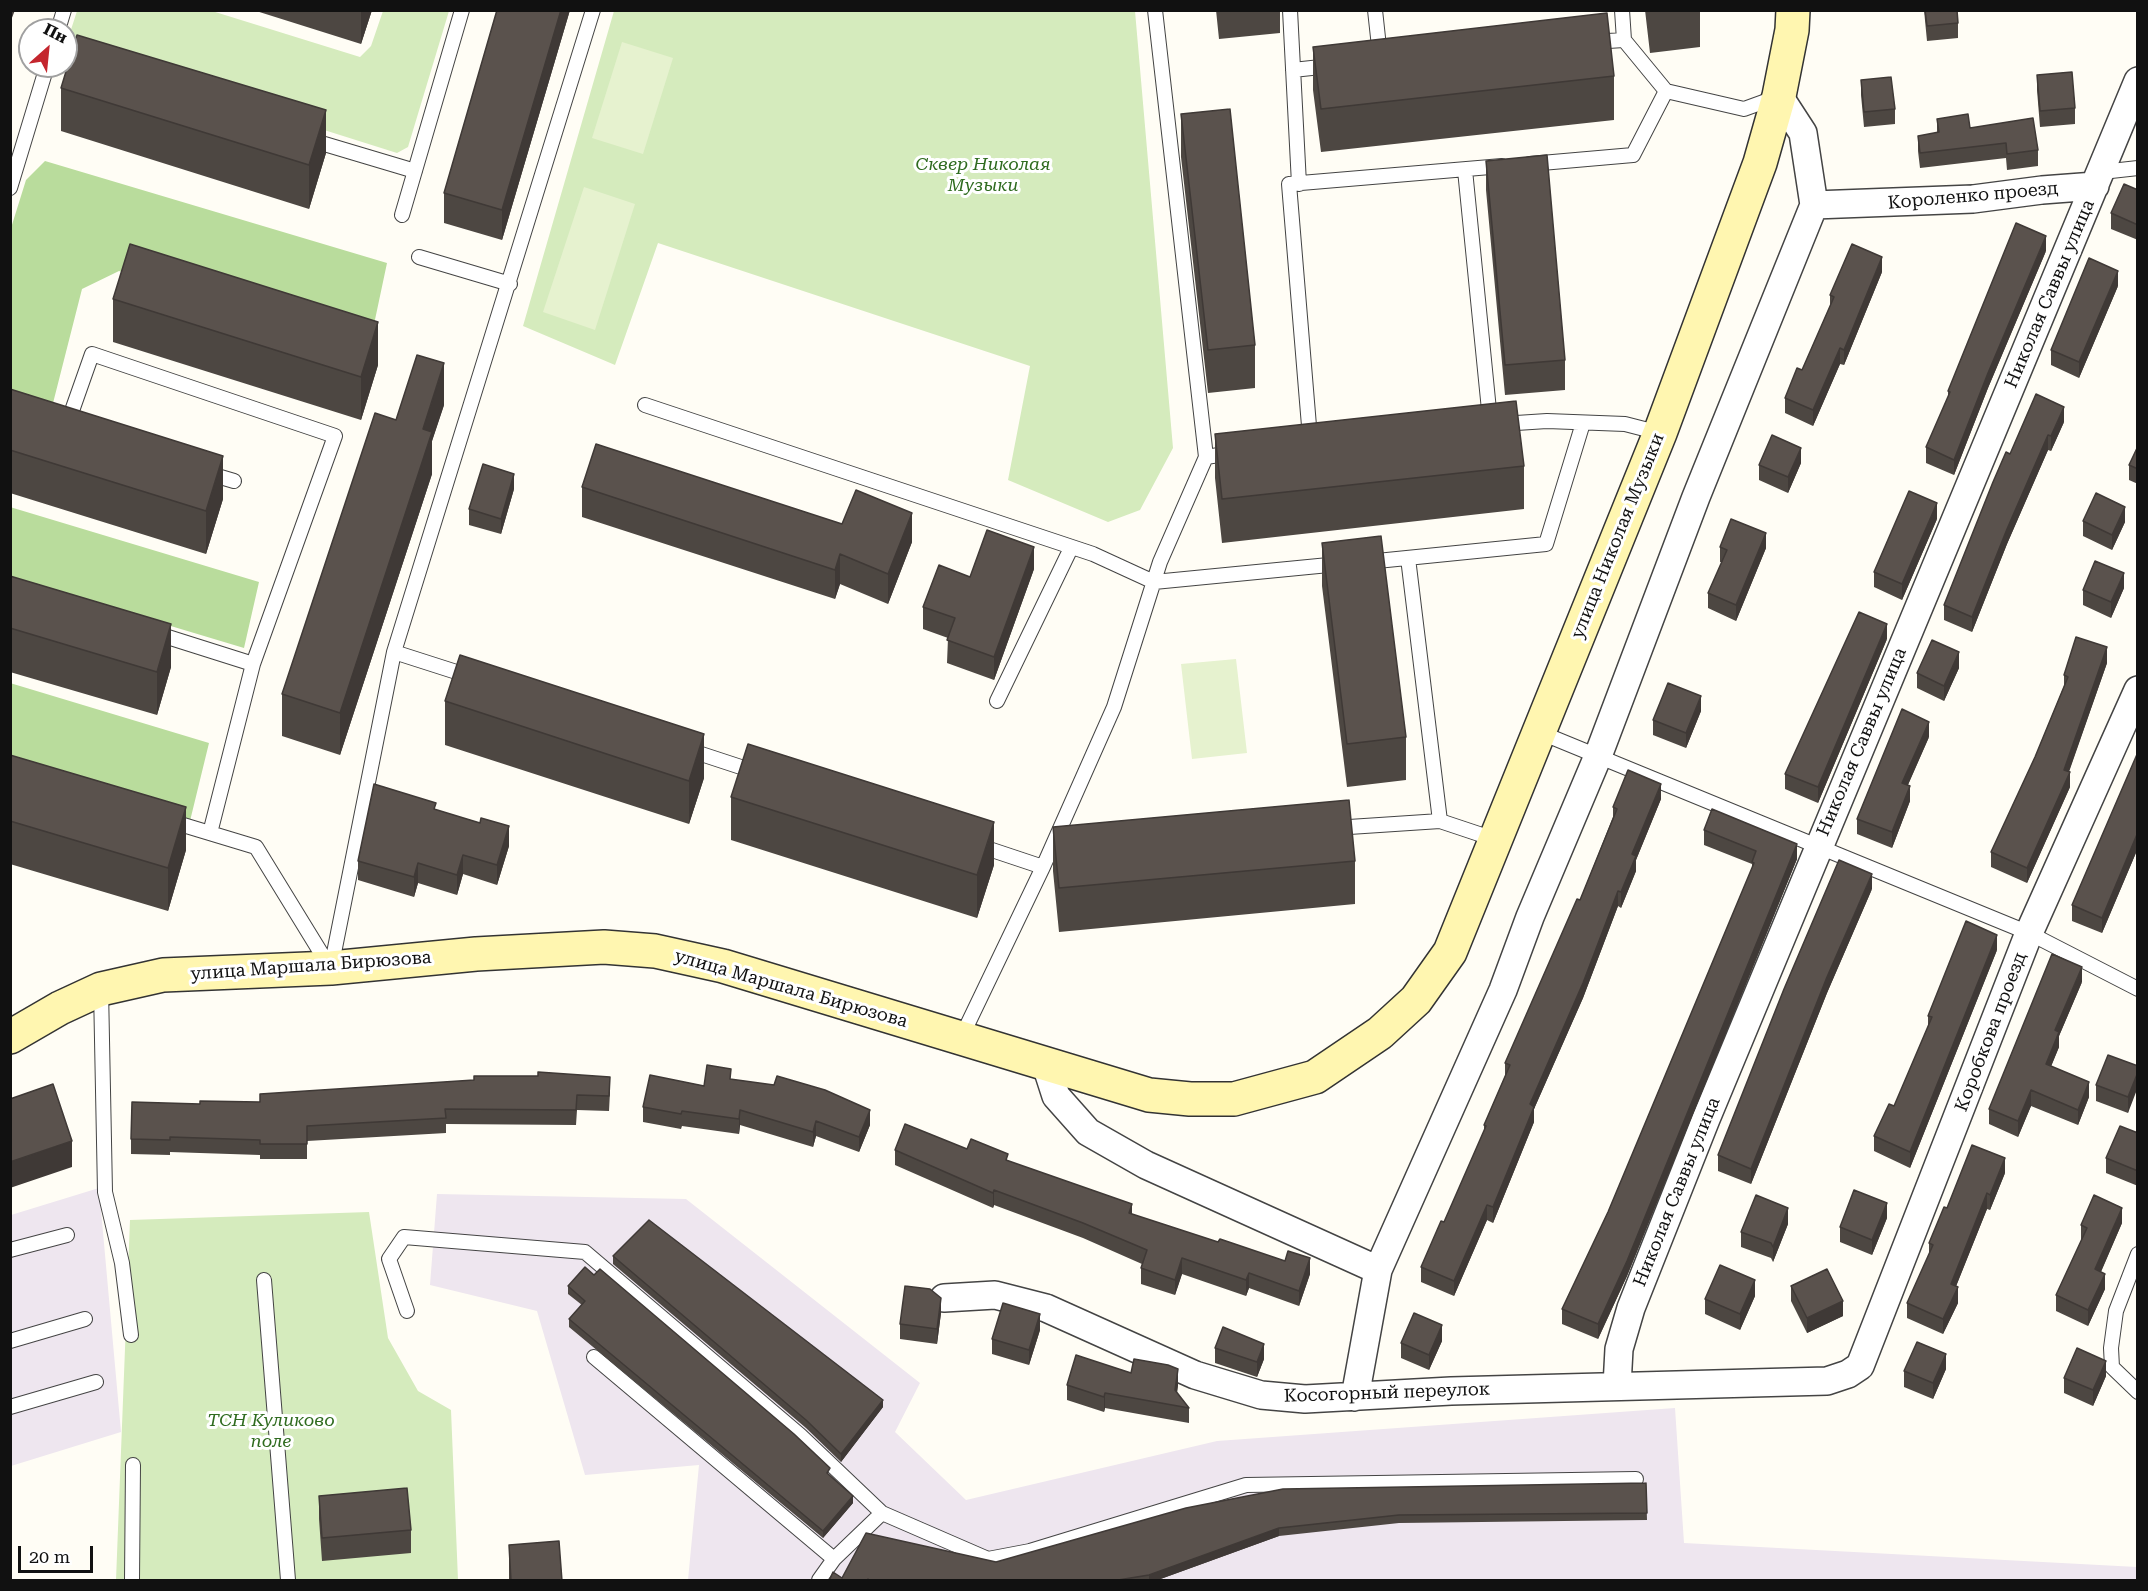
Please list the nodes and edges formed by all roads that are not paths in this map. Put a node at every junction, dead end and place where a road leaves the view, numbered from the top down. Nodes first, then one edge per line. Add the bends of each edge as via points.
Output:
1 (462, 10) edge
2 (593, 10) edge
3 (1155, 10) edge
4 (1290, 10) edge
5 (1375, 10) edge
6 (1622, 10) edge
7 (1793, 10) edge
8 (1624, 40) junction
9 (1578, 44) edge
10 (1380, 61) edge
11 (1348, 64) edge
12 (1293, 70) junction
13 (43, 78) edge
14 (1666, 91) junction
15 (2133, 93) edge
16 (1779, 96) junction
17 (303, 137) edge
18 (2138, 168) edge
19 (1465, 170) junction
20 (415, 171) junction
21 (2098, 179) junction
22 (1299, 184) junction
23 (10, 188) edge
24 (1814, 205) junction
25 (402, 215) dead end
26 (419, 256) dead end
27 (510, 284) junction
28 (645, 405) dead end
29 (1583, 423) junction
30 (66, 427) edge
31 (1660, 433) junction
32 (1333, 437) edge
33 (1241, 451) edge
34 (1206, 458) junction
35 (189, 467) edge
36 (234, 482) dead end
37 (1071, 548) junction
38 (1408, 558) junction
39 (1154, 582) junction
40 (143, 629) edge
41 (394, 652) junction
42 (253, 664) junction
43 (485, 682) edge
44 (2138, 690) edge
45 (997, 701) dead end
46 (1538, 732) junction
47 (667, 742) edge
48 (1598, 756) junction
49 (770, 776) edge
50 (154, 816) edge
51 (1440, 821) junction
52 (1322, 829) edge
53 (210, 833) junction
54 (1497, 840) junction
55 (963, 841) edge
56 (1074, 845) edge
57 (1819, 846) junction
58 (1050, 847) junction
59 (1043, 867) junction
60 (2029, 933) junction
61 (331, 968) junction
62 (101, 989) junction
63 (2138, 989) edge
64 (1380, 1033) joint
65 (10, 1037) edge
66 (961, 1038) junction
67 (1046, 1065) junction
68 (67, 1235) dead end
69 (10, 1250) edge
70 (2138, 1254) edge
71 (1378, 1270) junction
72 (264, 1280) dead end
73 (944, 1298) dead end
74 (407, 1311) dead end
75 (86, 1319) dead end
76 (131, 1335) dead end
77 (10, 1341) edge
78 (594, 1357) dead end
79 (1848, 1374) joint
80 (96, 1382) dead end
81 (1617, 1386) junction
82 (2138, 1392) edge
83 (1355, 1397) junction
84 (10, 1407) edge
85 (133, 1465) dead end
86 (1636, 1479) dead end
87 (882, 1513) junction
88 (834, 1559) junction
89 (132, 1581) edge
90 (288, 1581) edge
91 (819, 1581) edge

1 - 20 lane
2 - 27 lane
3 - 34 lane
4 - 12 lane
5 - 10 lane
6 - 8 lane
7 - 16 main road, улица Николая Музыки
8 - 9 lane
8 - 14 lane
11 - 12 lane
12 - 22 lane
13 - 23 lane
14 - 16 lane via 1744,109
14 - 19 lane via 1633,155
15 - 21 street, Николая Саввы улица
16 - 24 street via 1803,133
16 - 31 main road, улица Николая Музыки via 1760,163
17 - 20 lane
18 - 21 lane
19 - 22 lane
19 - 29 lane via 1485,425
20 - 25 lane
21 - 24 street, Короленко проезд via 1973,199
21 - 57 street, Николая Саввы улица
22 - 32 lane via 1289,184 1305,440
24 - 48 street via 1696,497
26 - 27 lane
27 - 41 lane
28 - 37 lane
29 - 31 lane via 1625,424
29 - 38 lane via 1546,544
30 - 42 lane via 92,354 335,436
31 - 46 main road, улица Николая Музыки
33 - 34 lane
34 - 39 lane
35 - 36 lane
37 - 39 lane
37 - 45 lane
38 - 39 lane
38 - 51 lane
39 - 58 lane via 1114,707
40 - 42 lane
41 - 43 lane
41 - 61 lane
42 - 53 lane
44 - 60 street, Коробкова проезд
46 - 48 lane
46 - 54 main road, улица Николая Музыки
47 - 49 lane
48 - 57 lane
48 - 71 street via 1503,990
50 - 53 lane
51 - 52 lane
51 - 54 lane
53 - 61 lane via 256,847
54 - 64 main road, улица Николая Музыки via 1450,952 1416,1000
55 - 59 lane
56 - 58 lane
57 - 60 lane
57 - 81 street, Николая Саввы улица via 1631,1308 1618,1349
58 - 59 lane
59 - 66 lane
60 - 63 lane
60 - 79 street, Коробкова проезд via 1860,1366
61 - 62 main road, улица Маршала Бирюзова via 163,975
61 - 66 main road, улица Маршала Бирюзова via 592,947 655,951 723,966
62 - 65 main road, улица Маршала Бирюзова
62 - 76 lane via 105,1192 122,1263
64 - 67 main road, улица Маршала Бирюзова via 1315,1077 1234,1099 1149,1095
66 - 67 main road, улица Маршала Бирюзова
67 - 71 street via 1056,1096 1088,1132 1146,1165
68 - 69 lane
70 - 82 lane via 2116,1311 2111,1348 2112,1367
71 - 83 street
72 - 90 lane
73 - 83 street, Косогорный переулок via 995,1295 1046,1308 1195,1375 1261,1395 1305,1399
74 - 87 lane via 389,1259 404,1238 585,1252 800,1435
75 - 77 lane
78 - 88 lane
79 - 81 street, Косогорный переулок via 1827,1381
80 - 84 lane
81 - 83 street, Косогорный переулок
85 - 89 lane
86 - 87 lane via 1246,1485 1030,1551 988,1559
87 - 88 lane
88 - 91 lane

